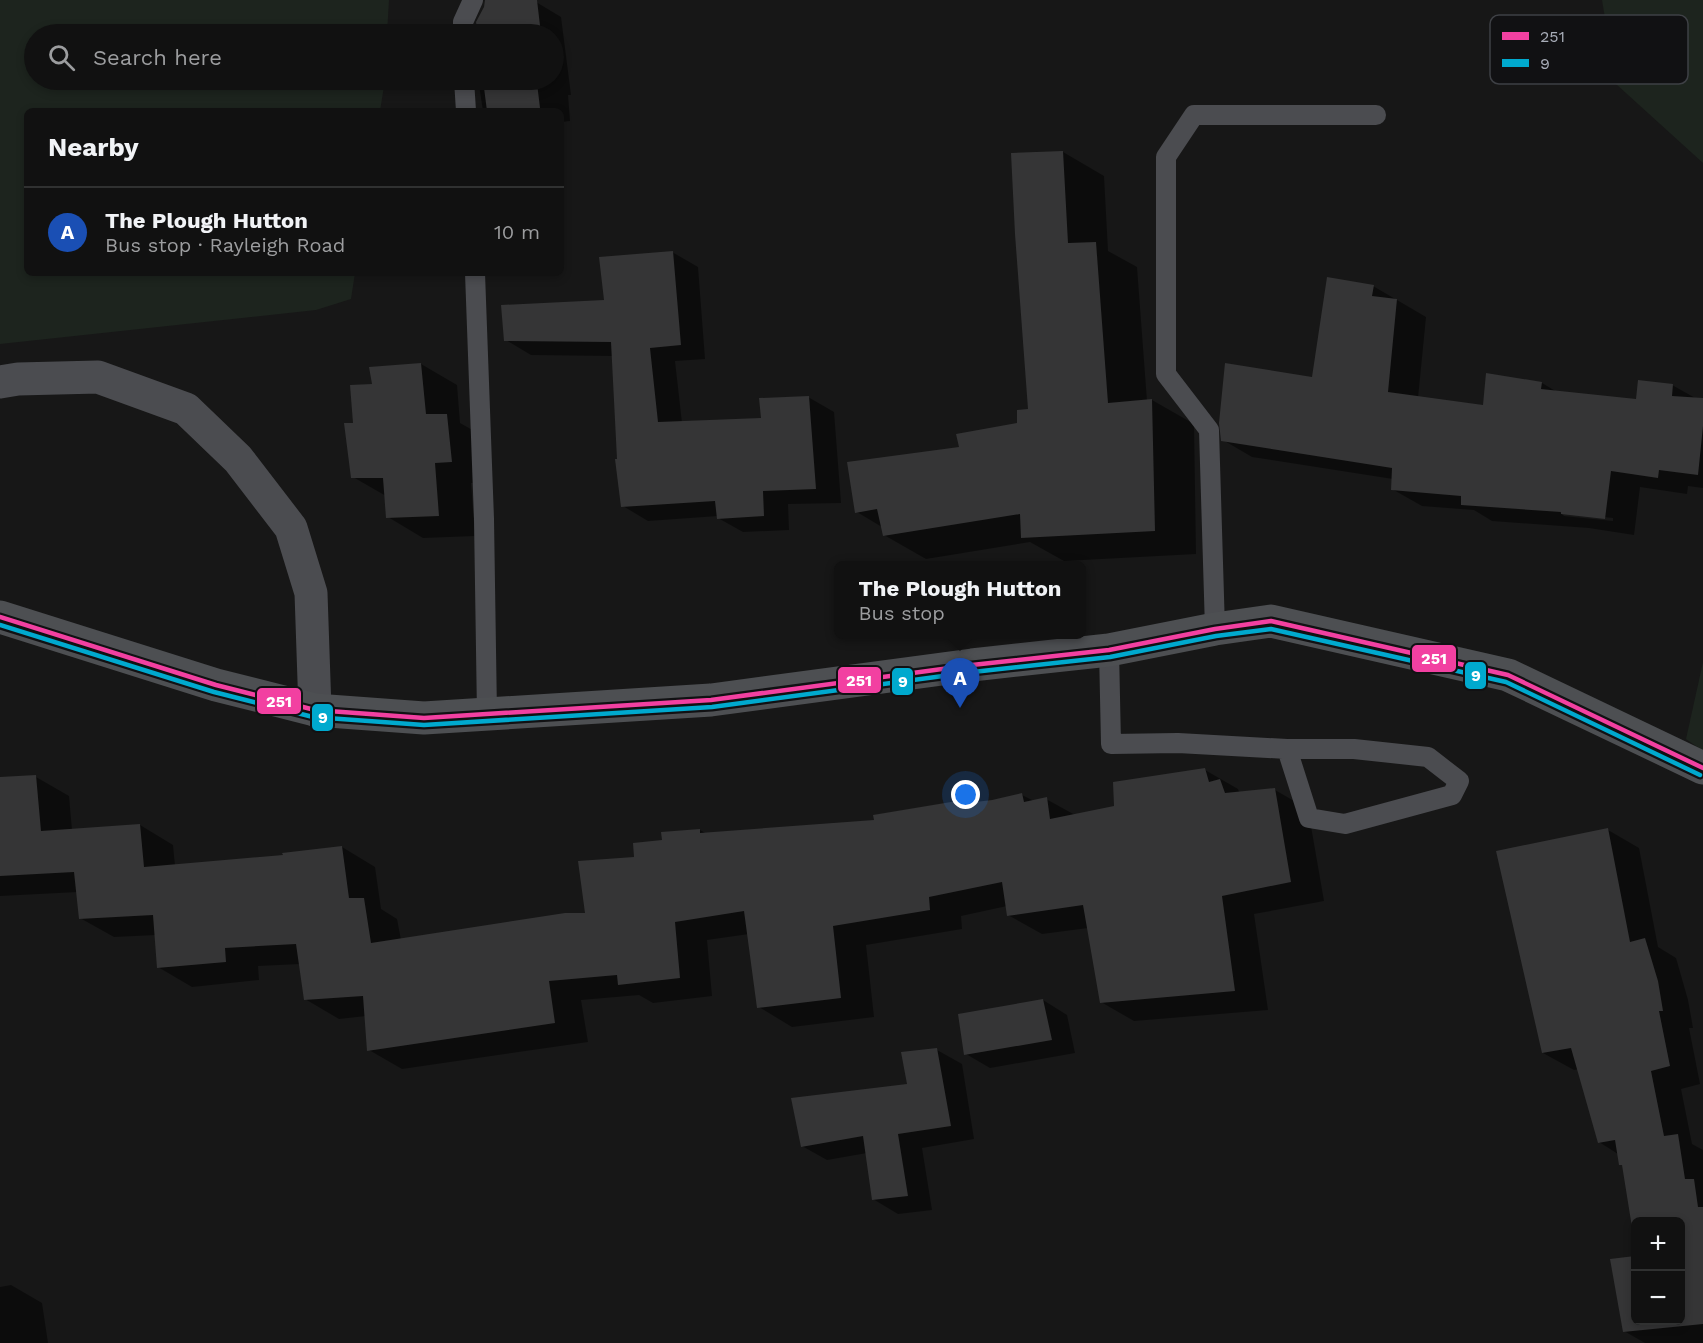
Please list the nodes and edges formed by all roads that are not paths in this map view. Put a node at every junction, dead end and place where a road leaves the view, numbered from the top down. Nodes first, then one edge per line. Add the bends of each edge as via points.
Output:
1 (473, 0) edge
2 (463, 24) edge
3 (465, 90) edge
4 (466, 108) edge
5 (1376, 115) dead end
6 (475, 276) edge
7 (0, 382) edge
8 (0, 617) edge
9 (1215, 629) junction
10 (1109, 650) junction
11 (315, 710) junction
12 (487, 714) junction
13 (1287, 749) junction
14 (1703, 768) edge

1 - 2 lane
3 - 4 lane
5 - 9 lane via 1194,115 1166,156 1166,374 1209,430
6 - 12 lane
7 - 11 street via 99,377 186,409 238,459 291,528 311,593
8 - 11 main road via 216,685
9 - 10 main road
9 - 14 main road via 1271,621 1508,675
10 - 12 main road via 711,699
10 - 13 lane via 1111,744
11 - 12 main road via 424,718
13 - 13 lane via 1354,748 1428,757 1459,781 1452,795 1345,824 1309,818

